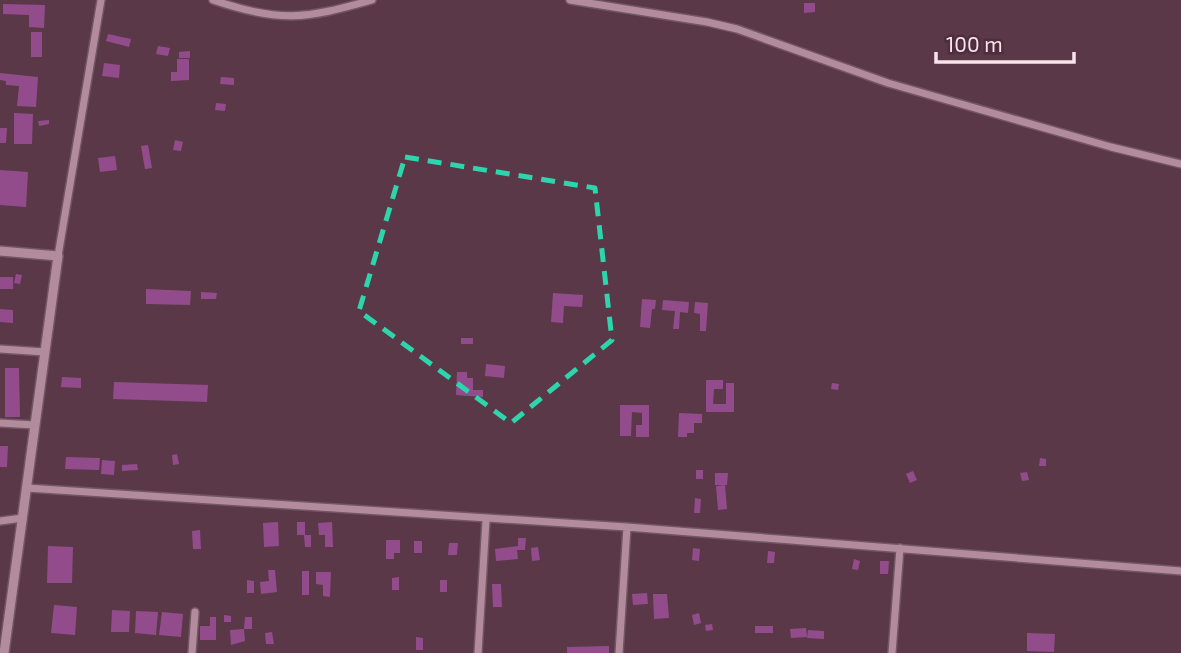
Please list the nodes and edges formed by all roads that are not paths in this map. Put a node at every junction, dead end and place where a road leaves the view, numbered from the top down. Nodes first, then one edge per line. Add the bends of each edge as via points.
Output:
1 (101, 0) edge
2 (213, 0) edge
3 (372, 0) edge
4 (570, 0) edge
5 (1181, 164) edge
6 (0, 251) edge
7 (58, 256) junction
8 (0, 349) edge
9 (45, 352) junction
10 (0, 423) edge
11 (35, 425) junction
12 (27, 488) junction
13 (23, 518) junction
14 (486, 520) junction
15 (0, 522) edge
16 (627, 527) junction
17 (900, 548) junction
18 (1181, 571) edge
19 (195, 612) dead end
20 (4, 653) edge
21 (192, 653) edge
22 (478, 653) edge
23 (619, 653) edge
24 (892, 653) edge

1 - 7 street
2 - 3 street via 275,17 335,11
4 - 5 street via 737,29 888,83
6 - 7 street
7 - 9 street
8 - 9 street
9 - 11 street
10 - 11 street
11 - 12 street
12 - 13 street
12 - 14 street
13 - 15 street
13 - 20 street
14 - 16 street
14 - 22 street
16 - 17 street
16 - 23 street
17 - 18 street
17 - 24 street
19 - 21 street

